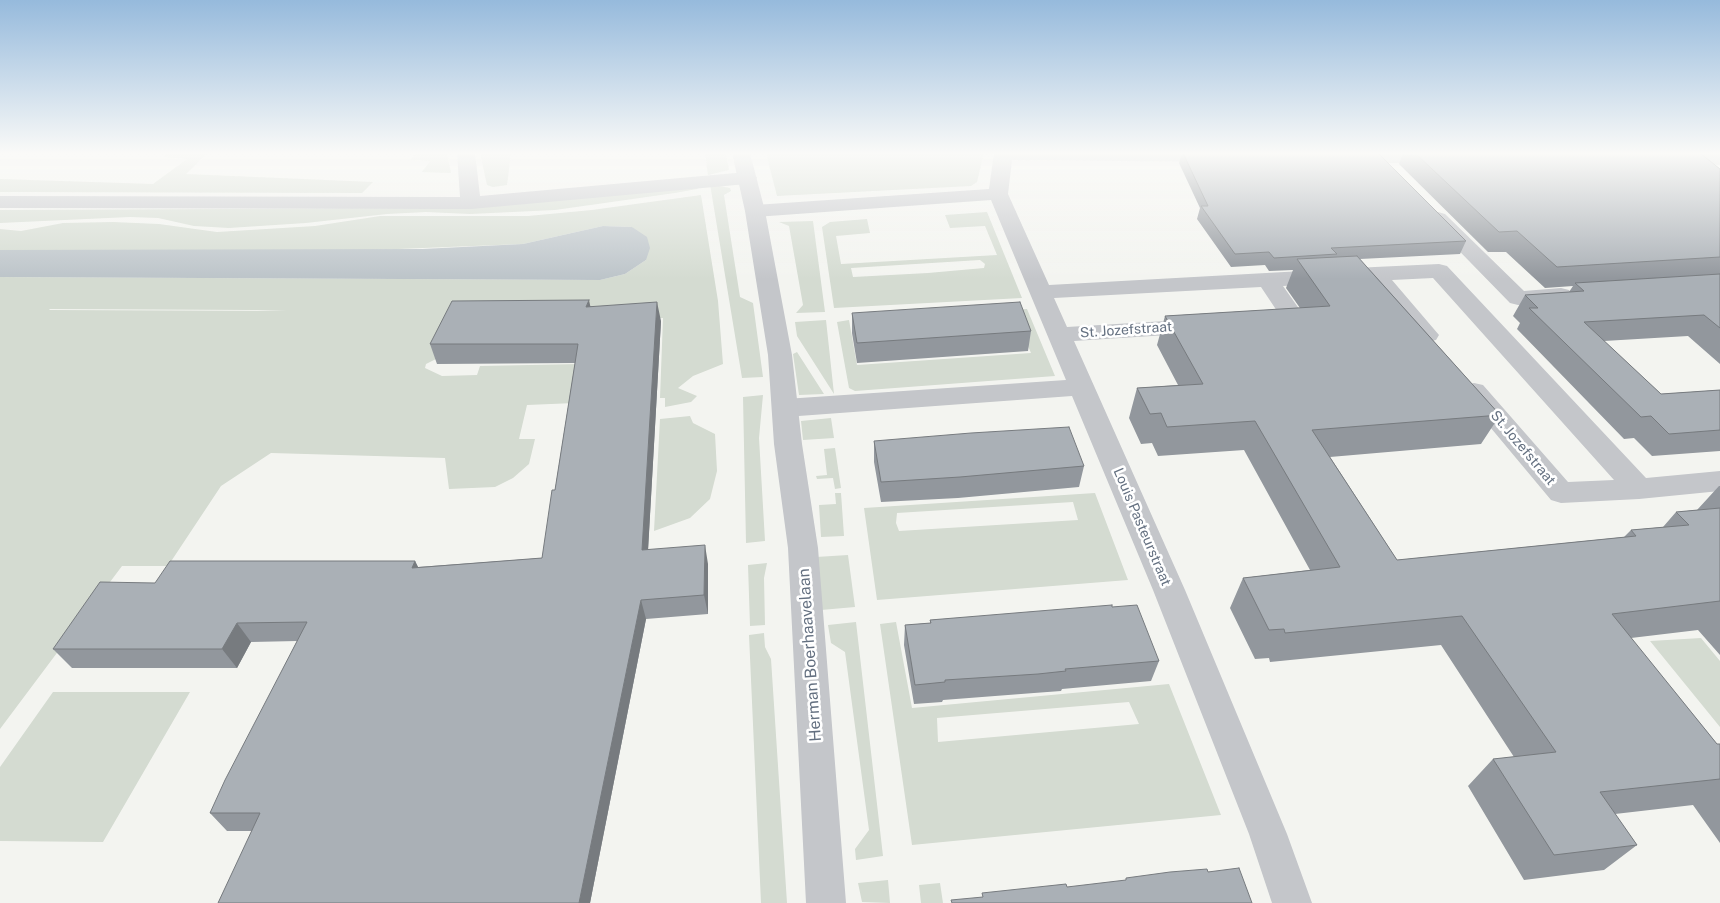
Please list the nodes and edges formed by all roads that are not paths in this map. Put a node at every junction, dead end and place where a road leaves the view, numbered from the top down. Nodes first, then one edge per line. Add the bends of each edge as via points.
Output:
1 (470, 195) edge
2 (558, 195) edge
3 (751, 195) edge
4 (982, 195) edge
5 (999, 195) edge
6 (0, 202) edge
7 (471, 203) junction
8 (1426, 206) edge
9 (755, 211) junction
10 (1376, 274) junction
11 (1268, 280) junction
12 (1042, 292) junction
13 (1586, 293) edge
14 (1246, 323) edge
15 (1216, 325) edge
16 (1058, 335) junction
17 (1440, 350) edge
18 (1459, 372) edge
19 (1080, 387) junction
20 (785, 408) junction
21 (1720, 481) edge
22 (1639, 489) junction
23 (826, 903) edge
24 (1292, 903) edge

1 - 7 street
2 - 7 street
3 - 9 street, Herman Boerhaavelaan
4 - 9 street
5 - 12 street, Louis Pasteurstraat
6 - 7 street
8 - 13 street via 1518,298
9 - 20 street, Herman Boerhaavelaan via 780,355
10 - 11 street
10 - 17 street
10 - 22 street via 1439,271
11 - 12 street
11 - 14 street via 1295,320
12 - 16 street, Louis Pasteurstraat
15 - 16 street, St. Jozefstraat
16 - 19 street, Louis Pasteurstraat
18 - 22 street, St. Jozefstraat via 1561,493
19 - 20 street
19 - 24 street, Louis Pasteurstraat via 1169,590 1268,834
20 - 23 street, Herman Boerhaavelaan via 803,548
21 - 22 street, St. Jozefstraat

